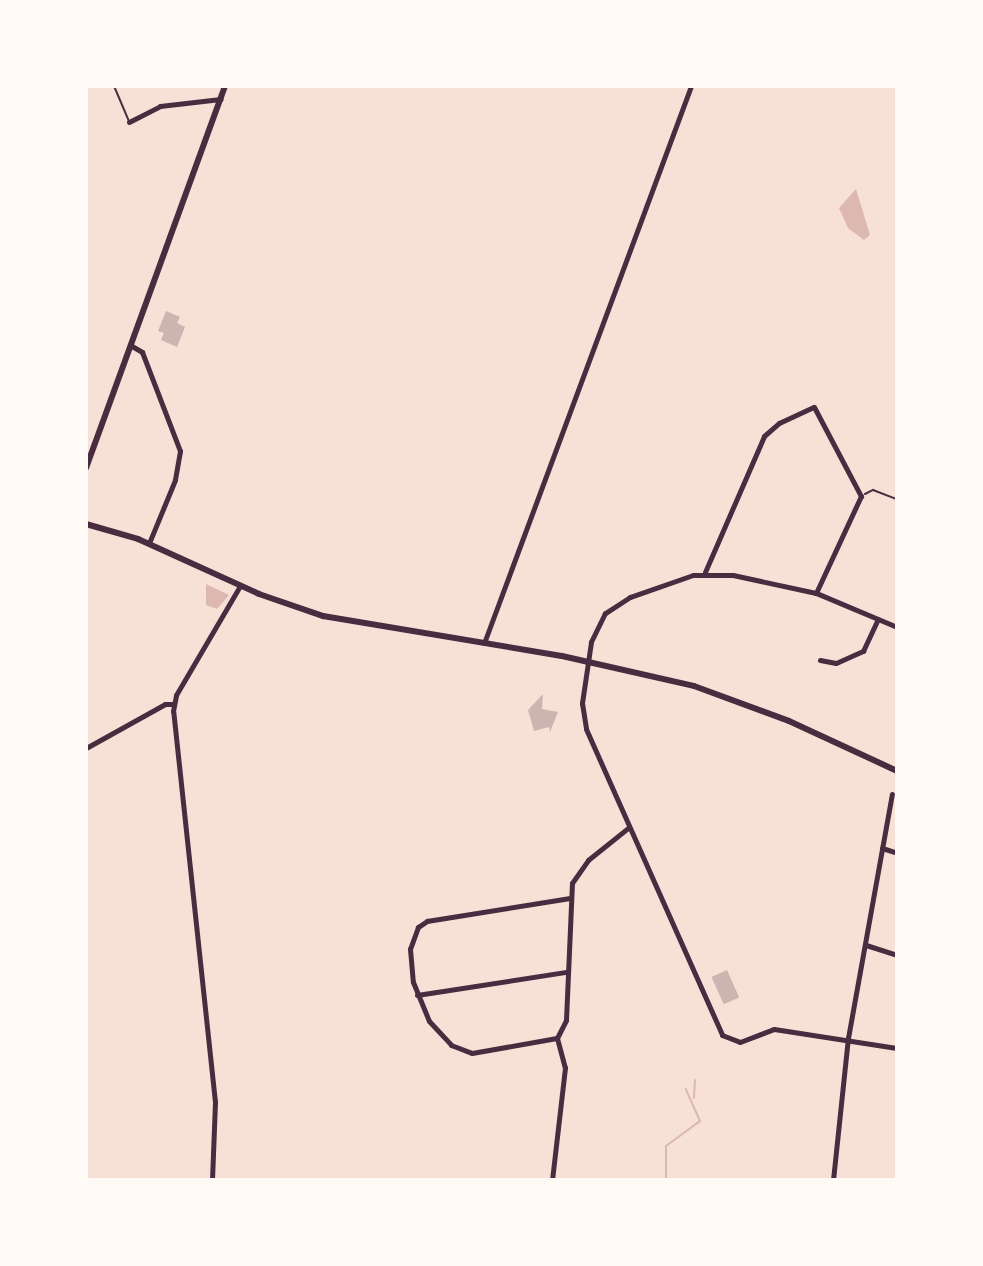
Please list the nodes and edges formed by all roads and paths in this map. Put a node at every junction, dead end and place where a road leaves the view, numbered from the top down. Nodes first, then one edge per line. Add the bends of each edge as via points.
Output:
1 (114, 86) edge
2 (225, 86) edge
3 (691, 86) edge
4 (221, 99) junction
5 (129, 122) joint
6 (130, 345) junction
7 (86, 468) edge
8 (861, 496) junction
9 (897, 499) edge
10 (86, 524) edge
11 (149, 543) junction
12 (705, 573) junction
13 (240, 586) junction
14 (816, 593) junction
15 (878, 619) junction
16 (897, 627) edge
17 (484, 643) junction
18 (820, 660) dead end
19 (587, 661) junction
20 (173, 704) junction
21 (86, 748) edge
22 (897, 771) edge
23 (892, 794) dead end
24 (628, 828) junction
25 (882, 848) junction
26 (897, 853) edge
27 (570, 898) junction
28 (866, 945) junction
29 (897, 955) edge
30 (566, 972) junction
31 (417, 995) junction
32 (557, 1038) junction
33 (848, 1038) junction
34 (897, 1048) edge
35 (212, 1180) edge
36 (552, 1180) edge
37 (833, 1180) edge

1 - 5 lane
2 - 4 main road
3 - 17 street
4 - 5 street via 160,106
4 - 6 main road
6 - 7 main road
6 - 11 street via 142,352 180,451 175,480
8 - 9 path via 873,490
8 - 12 street via 814,407 779,423 764,436
8 - 14 street
10 - 11 main road
11 - 13 main road
12 - 14 street
12 - 19 street via 615,604 594,633
13 - 17 main road via 343,621
13 - 20 street
14 - 15 street
15 - 16 street
15 - 18 street via 863,651 836,663
17 - 19 main road
19 - 22 main road via 719,694
19 - 24 street via 584,720
20 - 21 street
20 - 35 street via 215,1102
23 - 25 street
24 - 27 street via 578,871
24 - 33 street via 722,1035 740,1042 774,1029
25 - 26 street
25 - 28 street
27 - 30 street
27 - 31 street via 427,921 412,937 410,949
28 - 29 street
28 - 33 street
30 - 31 street
30 - 32 street via 566,1020
31 - 32 street via 429,1021 462,1051
32 - 36 street via 565,1068
33 - 34 street
33 - 37 street

